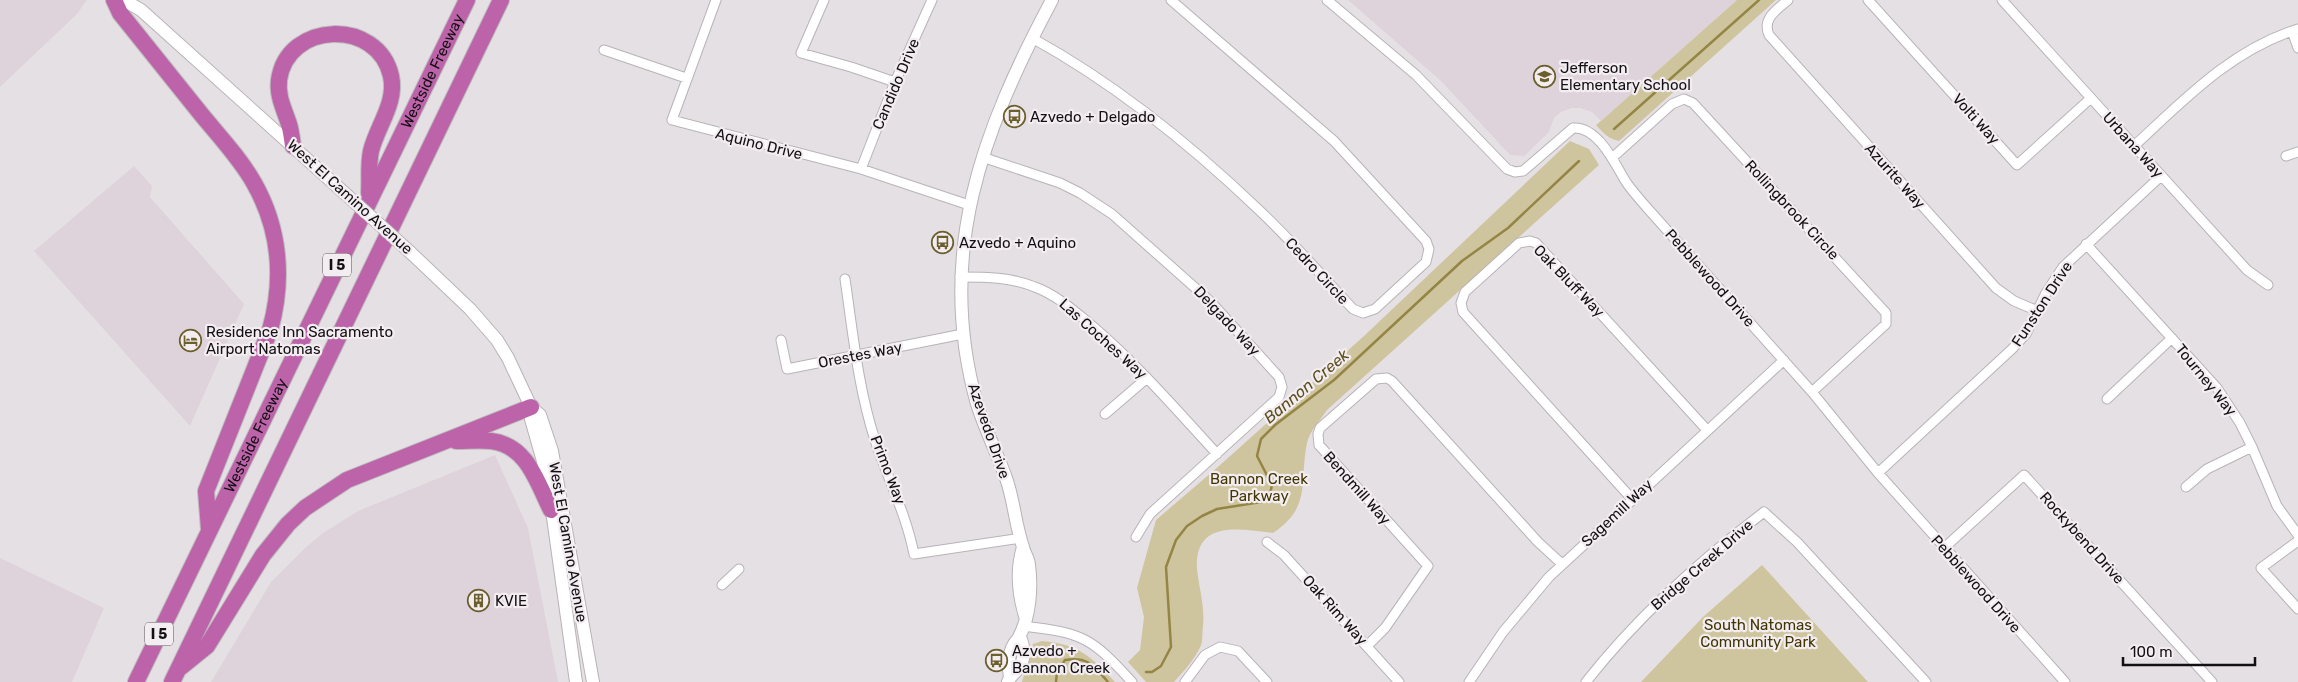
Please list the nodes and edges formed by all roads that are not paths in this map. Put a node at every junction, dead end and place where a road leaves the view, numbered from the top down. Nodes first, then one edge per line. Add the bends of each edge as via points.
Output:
1 (114, 0) edge
2 (124, 0) edge
3 (467, 0) edge
4 (501, 0) edge
5 (716, 0) edge
6 (824, 0) edge
7 (932, 0) edge
8 (1052, 0) edge
9 (1171, 0) edge
10 (1327, 0) edge
11 (1788, 0) edge
12 (1868, 0) edge
13 (2002, 0) edge
14 (137, 5) edge
15 (2295, 30) edge
16 (1032, 38) junction
17 (2298, 48) edge
18 (604, 50) dead end
19 (686, 78) junction
20 (895, 82) junction
21 (2091, 98) junction
22 (293, 146) junction
23 (2134, 146) junction
24 (2298, 152) edge
25 (2286, 156) dead end
26 (982, 157) junction
27 (1612, 158) junction
28 (861, 169) junction
29 (2162, 176) junction
30 (369, 198) junction
31 (969, 205) junction
32 (2086, 244) junction
33 (960, 277) junction
34 (845, 279) dead end
35 (2268, 285) dead end
36 (2038, 311) junction
37 (963, 334) junction
38 (2172, 338) junction
39 (781, 340) dead end
40 (857, 355) junction
41 (1784, 360) junction
42 (1148, 378) junction
43 (1812, 392) junction
44 (2107, 399) dead end
45 (531, 407) junction
46 (1105, 414) dead end
47 (1707, 430) junction
48 (449, 441) junction
49 (2252, 447) junction
50 (1217, 454) junction
51 (1878, 473) junction
52 (2186, 487) dead end
53 (1632, 499) junction
54 (551, 510) junction
55 (209, 531) junction
56 (2298, 535) edge
57 (1136, 538) dead end
58 (2298, 541) edge
59 (1267, 542) dead end
60 (1022, 543) junction
61 (1944, 548) junction
62 (1562, 564) junction
63 (739, 569) dead end
64 (722, 584) dead end
65 (2298, 609) edge
66 (1023, 627) junction
67 (1367, 646) junction
68 (175, 676) edge
69 (1009, 680) edge
70 (136, 682) edge
71 (576, 682) edge
72 (593, 682) edge
73 (1132, 682) edge
74 (1184, 682) edge
75 (1267, 682) edge
76 (1399, 682) edge
77 (1469, 682) edge
78 (1586, 682) edge
79 (1926, 682) edge
80 (2065, 682) edge
81 (2212, 682) edge

1 - 55 highway via 120,13 245,169 264,202 276,242 279,272 275,311 206,491
2 - 14 main road, West El Camino Avenue
3 - 30 highway, Westside Freeway / I 5
4 - 68 highway, Westside Freeway / I 5
5 - 19 street, Aquino Drive
6 - 20 street via 801,53
7 - 20 street, Candido Drive
8 - 16 main road, Azevedo Drive
9 - 16 street, Cedro Circle via 1334,141 1426,241 1429,249 1426,262 1375,310 1363,313 1353,309 1266,216 1227,181 1142,110 1069,59
10 - 27 street, Pebblewood Drive via 1416,75 1507,169 1523,171 1573,128 1591,134
11 - 36 street, Azurite Way via 1770,16 1766,25 1769,35 1996,288
12 - 21 street, Volti Way via 2017,165
13 - 21 street, Urbana Way
14 - 22 main road, West El Camino Avenue
15 - 17 street
15 - 23 street via 2240,56 2215,72
16 - 26 main road, Azevedo Drive
18 - 19 street
19 - 28 street, Aquino Drive via 672,120
20 - 28 street, Candido Drive
21 - 23 street, Urbana Way
22 - 30 highway via 278,91 281,71 288,57 309,39 328,33 339,33 366,42 387,63 392,82 391,100 370,152
22 - 45 main road, West El Camino Avenue, bridge via 456,293 496,340
23 - 29 street, Urbana Way
24 - 25 street
26 - 31 main road, Azevedo Drive
26 - 50 street, Delgado Way via 1060,183 1112,214 1203,294 1279,377 1282,387 1279,397
27 - 41 street, Pebblewood Drive via 1649,210
27 - 43 street, Rollingbrook Circle via 1672,104 1684,100 1693,102 1886,312 1886,324
28 - 31 street, Aquino Drive
29 - 32 street, Funston Drive
29 - 35 street, Urbana Way via 2247,270
30 - 55 highway, Westside Freeway / I 5
31 - 33 main road, Azevedo Drive
32 - 36 street, Funston Drive via 2054,280
32 - 38 street, Tourney Way
33 - 37 main road, Azevedo Drive
33 - 42 street, Las Coches Way via 1010,279 1049,293 1106,338
34 - 40 street, Primo Way
36 - 51 street, Funston Drive via 2026,334 2012,349
37 - 40 street, Orestes Way
37 - 60 main road, Azevedo Drive via 970,379 1006,478
38 - 44 street
38 - 49 street, Tourney Way via 2217,388
39 - 40 street, Orestes Way via 787,369
40 - 60 street, Primo Way via 875,439 904,513 914,554
41 - 43 street, Pebblewood Drive
41 - 47 street, Sagemill Way
42 - 46 street
42 - 50 street, Las Coches Way
43 - 51 street, Pebblewood Drive
45 - 48 highway
45 - 54 main road, West El Camino Avenue
45 - 72 main road, West El Camino Avenue via 540,415 552,451
47 - 53 street, Sagemill Way
47 - 53 street, Oak Bluff Way via 1536,243 1519,243 1465,292 1460,303 1463,312
48 - 54 highway via 492,441 515,450 527,461
48 - 68 highway via 347,480 305,508 263,555 207,646
49 - 52 street via 2201,472
49 - 56 street, Tourney Way via 2270,493
50 - 57 street, Delgado Way via 1150,514
51 - 61 street, Pebblewood Drive
53 - 62 street, Sagemill Way
54 - 71 main road, West El Camino Avenue
55 - 70 highway, Westside Freeway / I 5
58 - 65 street via 2261,568
59 - 67 street, Oak Rim Way via 1284,555
60 - 66 main road, Azevedo Drive via 1029,563 1029,605
61 - 80 street, Pebblewood Drive
61 - 81 street, Rockybend Drive via 2024,475
62 - 67 street, Bendmill Way via 1538,542 1392,381 1376,379 1320,428 1319,445 1428,566 1386,628
62 - 77 street, Sagemill Way via 1503,632
63 - 64 street
66 - 69 main road, Azevedo Drive via 1020,667
66 - 73 street via 1064,631 1086,639 1106,654
67 - 76 street, Oak Rim Way
74 - 75 street via 1209,651 1227,647 1238,651
78 - 79 street, Bridge Creek Drive via 1626,634 1679,581 1764,512 1797,542

